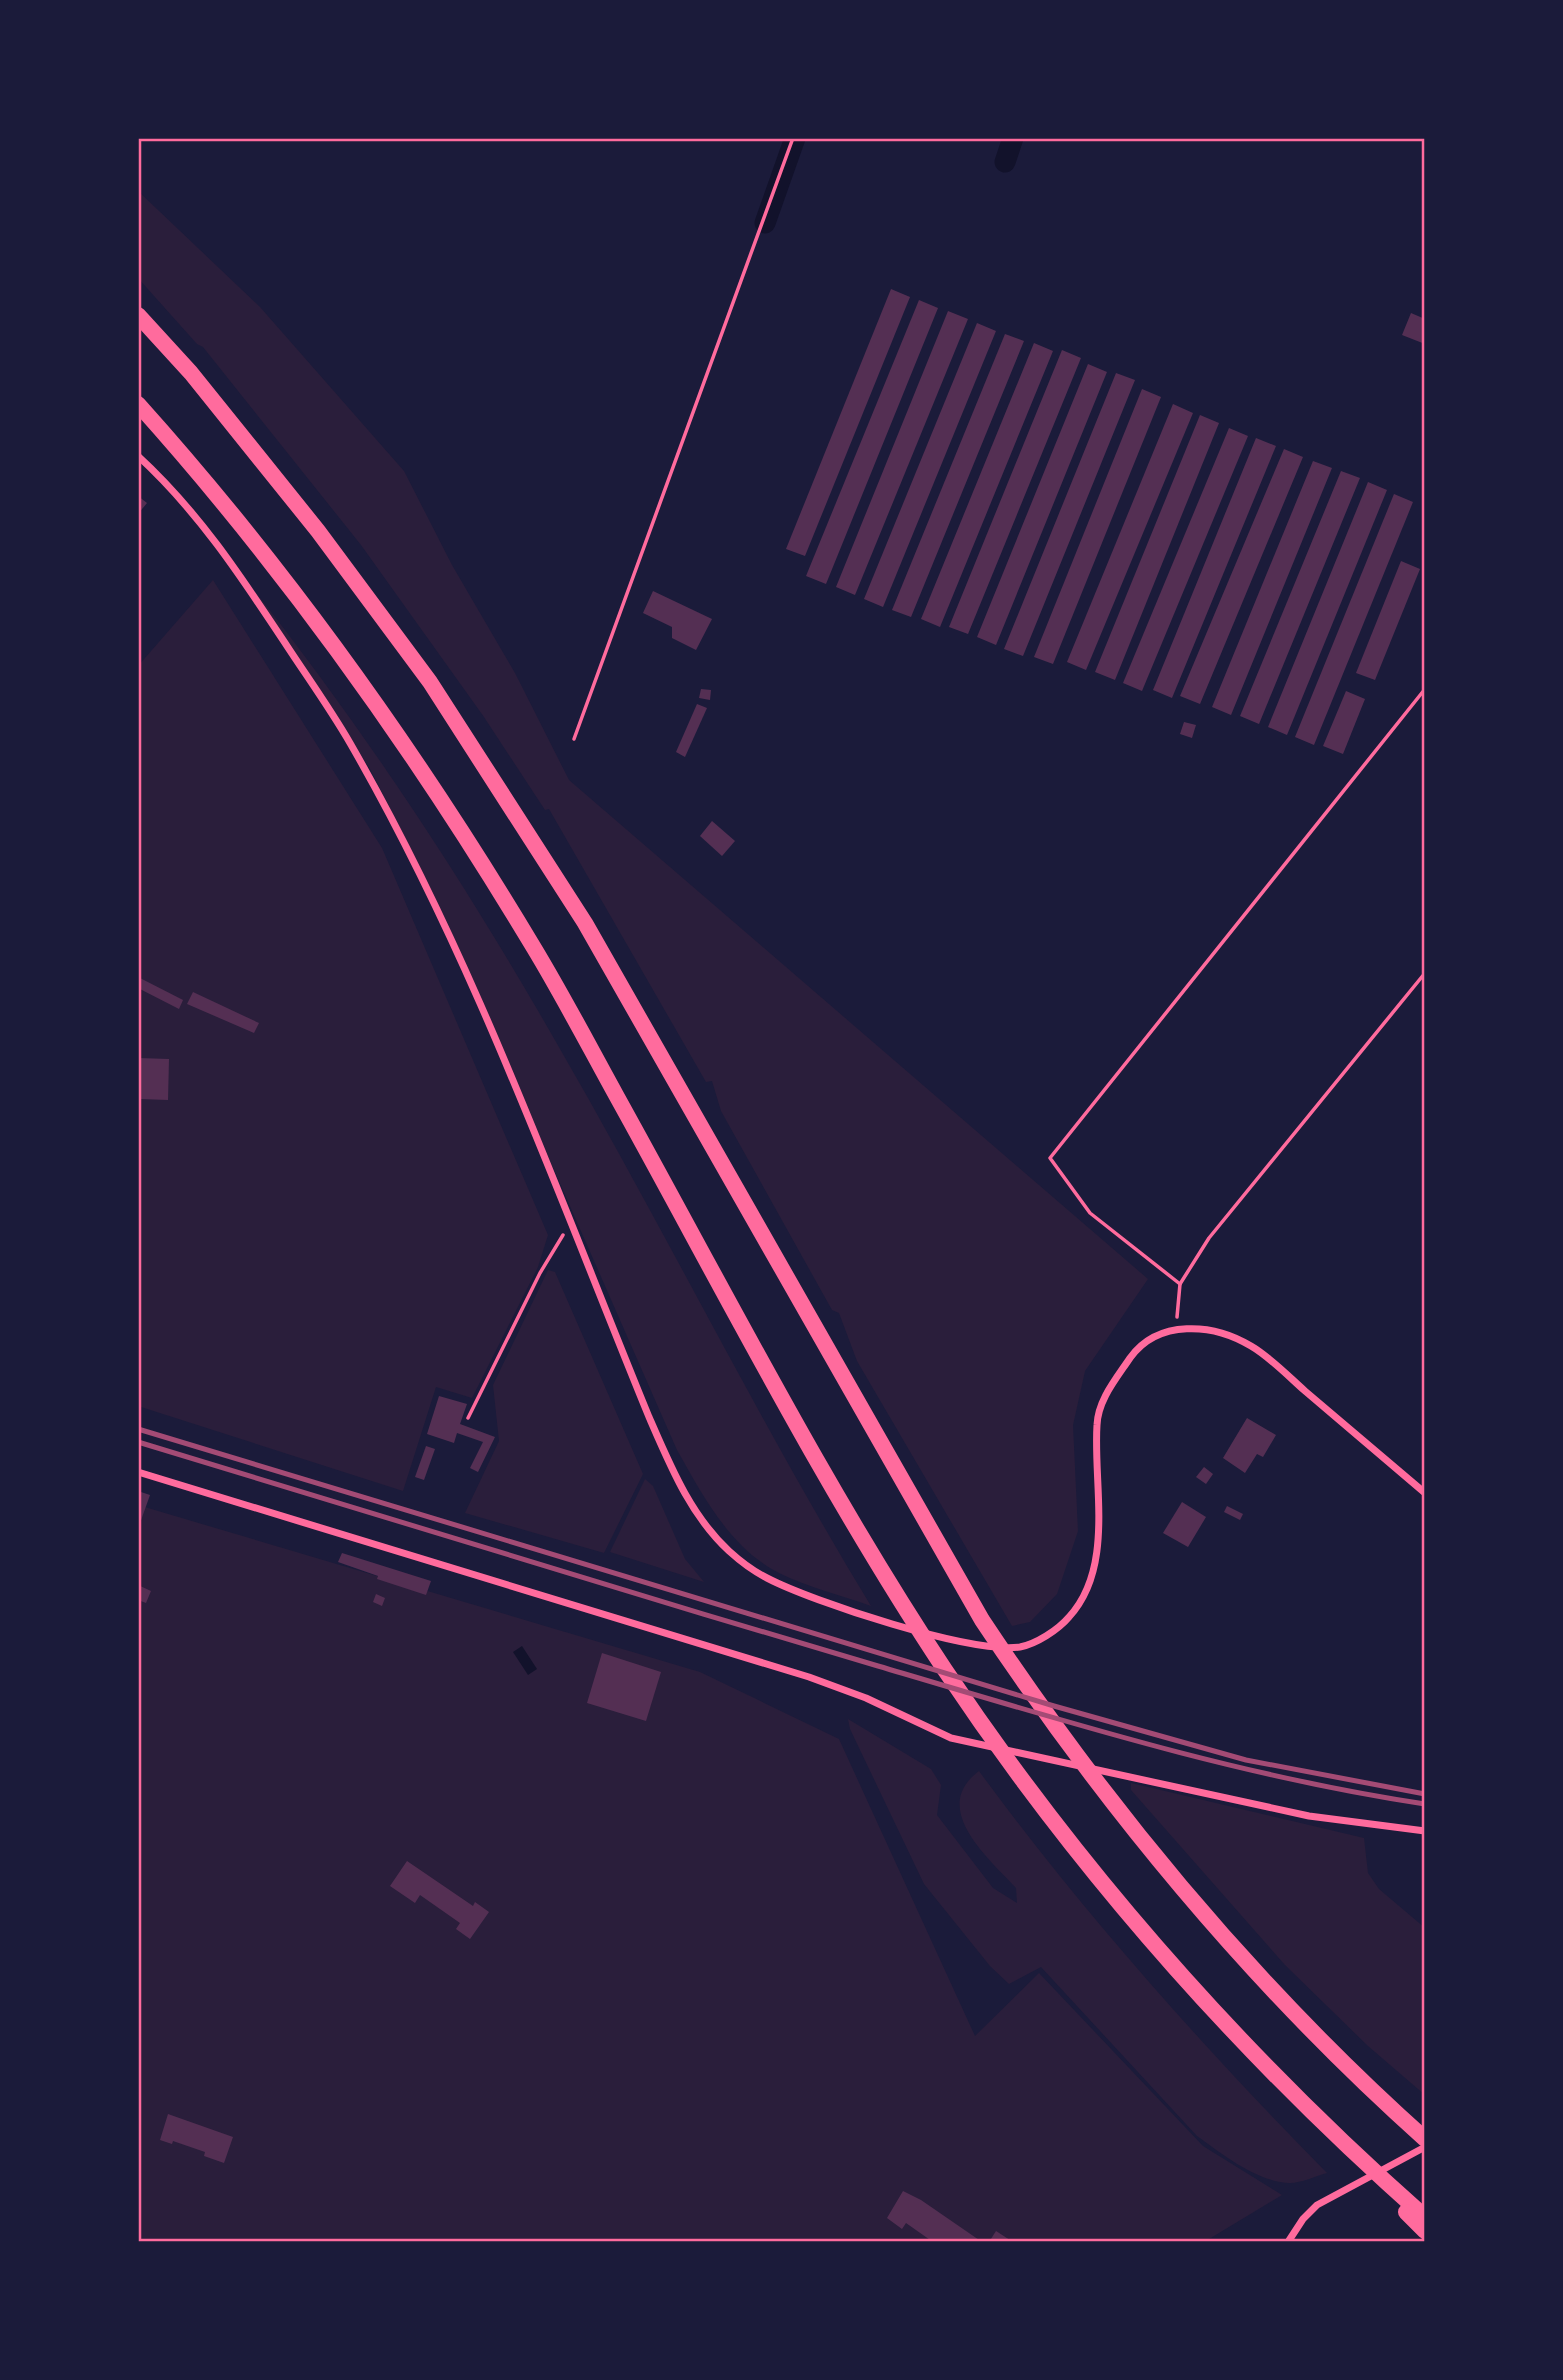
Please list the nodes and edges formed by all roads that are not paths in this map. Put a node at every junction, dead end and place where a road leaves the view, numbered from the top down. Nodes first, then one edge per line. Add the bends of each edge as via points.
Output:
1 (138, 315) edge
2 (138, 404) edge
3 (138, 456) edge
4 (138, 1472) edge
5 (1425, 1493) edge
6 (1425, 1831) edge
7 (1425, 2139) edge
8 (1425, 2147) edge
9 (1419, 2217) edge
10 (1425, 2231) edge
11 (1287, 2242) edge

1 - 7 highway via 191,373 318,531 430,681 586,923 982,1620 1033,1697 1176,1884 1271,1988
2 - 9 highway via 290,588 403,743 528,938 753,1345 900,1598 1021,1779 1142,1929 1246,2046
3 - 5 street via 176,491 231,561 349,741 392,819 471,984 681,1488 730,1551 766,1578 868,1617 991,1647 1021,1647 1041,1639 1070,1617 1088,1585 1100,1531 1097,1422 1106,1393 1137,1349 1176,1327 1209,1329 1251,1346
4 - 6 street via 809,1677 951,1738 1309,1816
8 - 11 street via 1317,2205
9 - 10 highway

